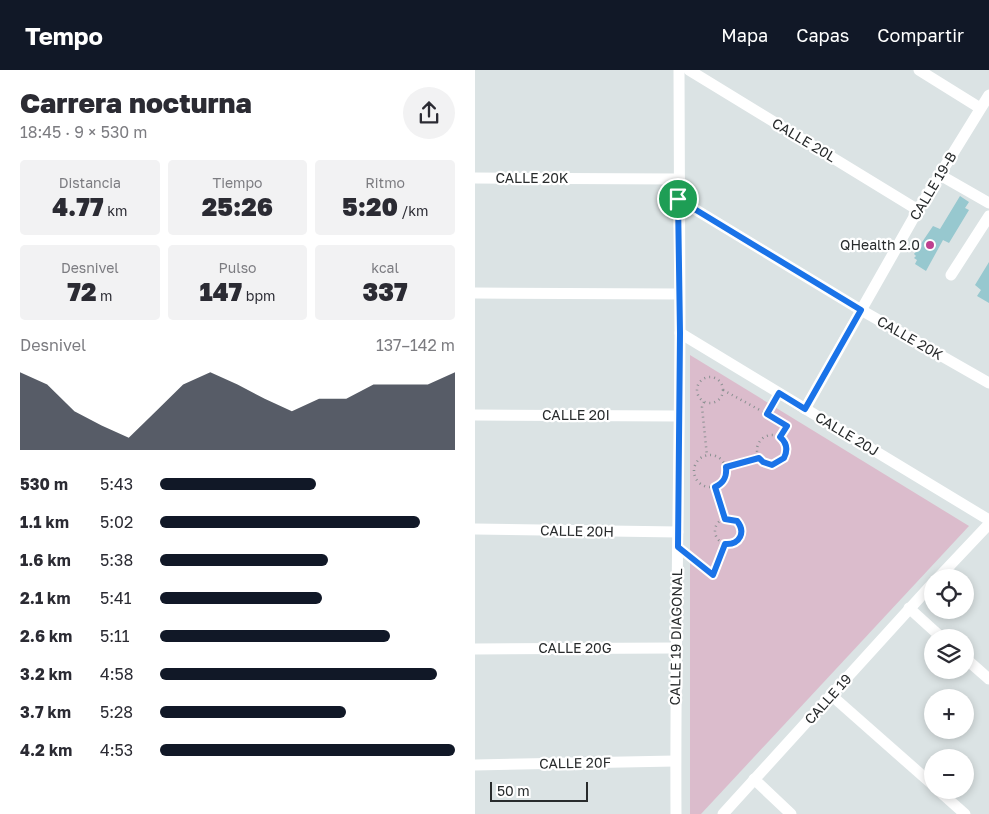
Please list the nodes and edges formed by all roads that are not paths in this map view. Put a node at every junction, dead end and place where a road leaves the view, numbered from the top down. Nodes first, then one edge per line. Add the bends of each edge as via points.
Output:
1 (679, 70) edge
2 (689, 70) edge
3 (919, 70) edge
4 (989, 96) edge
5 (980, 108) junction
6 (940, 175) junction
7 (475, 178) edge
8 (679, 179) junction
9 (678, 199) junction
10 (989, 203) edge
11 (918, 210) junction
12 (989, 216) edge
13 (951, 275) dead end
14 (475, 293) edge
15 (679, 294) junction
16 (861, 310) junction
17 (680, 333) junction
18 (989, 383) edge
19 (805, 409) junction
20 (475, 415) edge
21 (678, 416) junction
22 (989, 520) edge
23 (989, 524) edge
24 (475, 529) edge
25 (678, 532) junction
26 (946, 569) edge
27 (924, 592) edge
28 (909, 608) junction
29 (932, 629) edge
30 (675, 648) junction
31 (475, 649) edge
32 (974, 666) edge
33 (989, 679) edge
34 (831, 695) junction
35 (675, 761) junction
36 (475, 765) edge
37 (924, 777) edge
38 (754, 779) junction
39 (948, 799) edge
40 (676, 814) edge
41 (723, 814) edge
42 (791, 814) edge
43 (965, 814) edge

1 - 8 street, CALLE 19 DIAGONAL
2 - 11 street, CALLE 20L
3 - 5 street
4 - 5 street, CALLE 19-B
5 - 6 street, CALLE 19-B
6 - 10 street
6 - 11 street, CALLE 19-B
7 - 8 street, CALLE 20K
8 - 9 street, CALLE 19 DIAGONAL
9 - 15 street, CALLE 19 DIAGONAL
9 - 16 street, CALLE 20K
11 - 16 street, CALLE 19-B
12 - 13 street
14 - 15 street
15 - 17 street, CALLE 19 DIAGONAL
16 - 18 street, CALLE 20K
16 - 19 street, CALLE 19-B
17 - 19 street, CALLE 20J
17 - 21 street, CALLE 19 DIAGONAL
19 - 22 street, CALLE 20J
20 - 21 street, CALLE 20I
21 - 25 street, CALLE 19 DIAGONAL
23 - 26 street
24 - 25 street, CALLE 20H
25 - 30 street, CALLE 19 DIAGONAL
27 - 28 street, CALLE 19
28 - 29 street
28 - 34 street, CALLE 19
30 - 31 street, CALLE 20G
30 - 35 street, CALLE 19 DIAGONAL
32 - 33 street
34 - 37 street
34 - 38 street, CALLE 19
35 - 36 street, CALLE 20F
35 - 40 street, CALLE 19 DIAGONAL
38 - 41 street, CALLE 19
38 - 42 street
39 - 43 street

